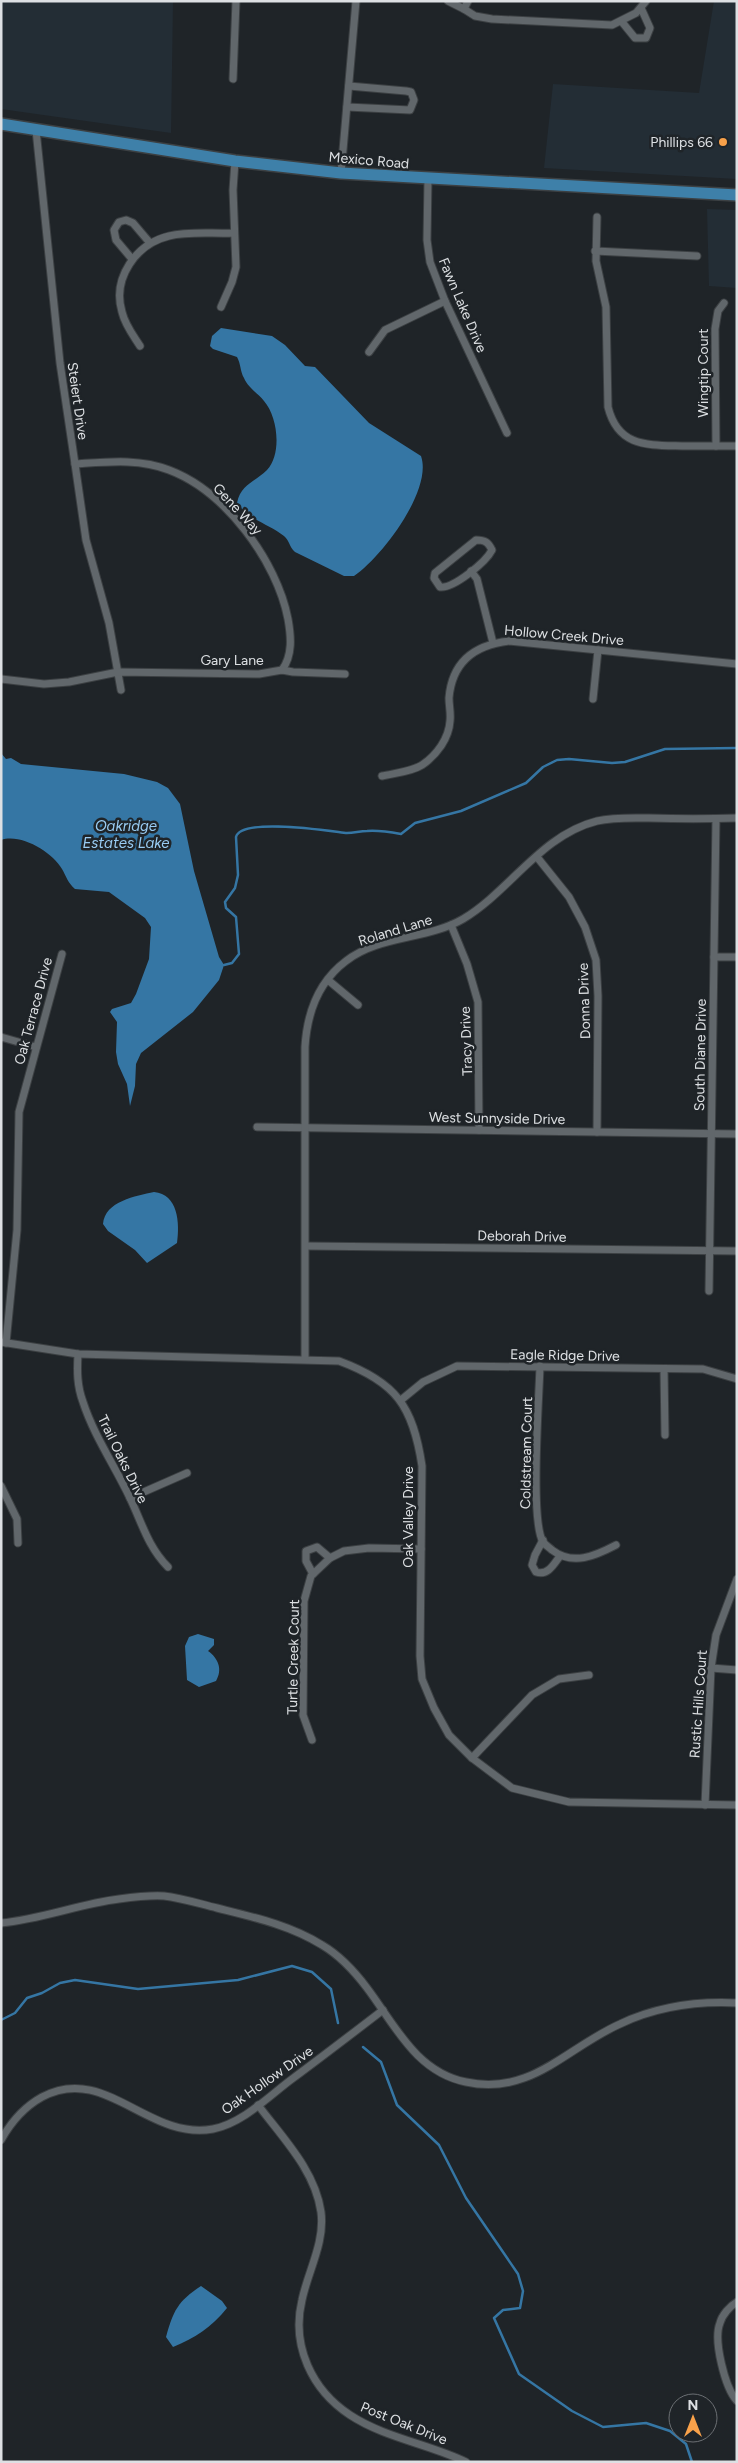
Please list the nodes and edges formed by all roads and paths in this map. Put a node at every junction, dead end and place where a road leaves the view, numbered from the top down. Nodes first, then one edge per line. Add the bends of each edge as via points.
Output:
1 (236, 1) edge
2 (356, 1) edge
3 (448, 1) edge
4 (468, 1) edge
5 (644, 4) edge
6 (464, 10) junction
7 (622, 22) junction
8 (233, 79) dead end
9 (349, 86) junction
10 (347, 107) junction
11 (1, 124) edge
12 (36, 130) junction
13 (235, 161) junction
14 (341, 173) junction
15 (428, 179) junction
16 (737, 194) edge
17 (597, 217) dead end
18 (234, 233) junction
19 (150, 243) junction
20 (594, 251) junction
21 (697, 256) dead end
22 (132, 259) junction
23 (445, 301) junction
24 (724, 303) dead end
25 (221, 307) dead end
26 (140, 346) dead end
27 (369, 352) dead end
28 (507, 433) dead end
29 (716, 446) junction
30 (737, 446) edge
31 (75, 464) junction
32 (471, 571) junction
33 (493, 643) junction
34 (598, 650) junction
35 (737, 664) edge
36 (282, 670) junction
37 (118, 672) junction
38 (345, 674) dead end
39 (1, 679) edge
40 (121, 690) dead end
41 (593, 699) dead end
42 (382, 776) dead end
43 (737, 818) edge
44 (716, 819) junction
45 (536, 857) junction
46 (451, 925) junction
47 (62, 954) dead end
48 (714, 957) junction
49 (737, 957) edge
50 (328, 980) junction
51 (358, 1005) dead end
52 (1, 1037) edge
53 (36, 1047) junction
54 (256, 1127) dead end
55 (306, 1128) junction
56 (479, 1130) junction
57 (597, 1132) junction
58 (712, 1133) junction
59 (737, 1134) edge
60 (306, 1246) junction
61 (710, 1251) junction
62 (737, 1251) edge
63 (709, 1292) dead end
64 (3, 1342) edge
65 (78, 1354) junction
66 (305, 1358) junction
67 (540, 1366) junction
68 (664, 1369) junction
69 (737, 1379) edge
70 (401, 1400) junction
71 (665, 1435) dead end
72 (187, 1473) dead end
73 (1, 1486) edge
74 (130, 1498) junction
75 (543, 1540) junction
76 (18, 1543) dead end
77 (616, 1545) dead end
78 (421, 1550) junction
79 (560, 1556) junction
80 (330, 1558) junction
81 (168, 1568) dead end
82 (313, 1574) junction
83 (737, 1579) edge
84 (710, 1668) junction
85 (737, 1670) edge
86 (589, 1675) dead end
87 (312, 1740) dead end
88 (472, 1758) junction
89 (705, 1805) junction
90 (737, 1805) edge
91 (1, 1923) edge
92 (737, 2003) edge
93 (383, 2010) junction
94 (258, 2105) junction
95 (1, 2140) edge
96 (737, 2302) edge
97 (737, 2401) edge
98 (466, 2462) edge

1 - 8 street
2 - 9 street
3 - 6 street
4 - 6 street
5 - 7 street
5 - 7 street via 650,28 646,38 635,38
6 - 7 street via 492,19 612,25
9 - 10 street
9 - 10 street via 406,90 411,92 414,100 410,110
10 - 14 street
11 - 12 main road, Mexico Road
12 - 13 main road, Mexico Road
12 - 31 street, Steiert Drive via 60,363
13 - 14 main road, Mexico Road
13 - 18 street
14 - 15 main road, Mexico Road
15 - 16 main road, Mexico Road
15 - 23 street, Fawn Lake Drive via 430,262
17 - 20 street
18 - 19 street via 170,236
18 - 25 street via 236,267
19 - 22 street
19 - 22 street via 134,223 119,222 114,230 116,240
20 - 21 street
20 - 29 street via 606,307 608,407 612,422 620,433 642,444
22 - 26 street via 122,286 121,311
23 - 27 street via 385,330
23 - 28 street, Fawn Lake Drive
24 - 29 street, Wingtip Court via 718,311 715,329
29 - 30 street
31 - 36 street, Gene Way via 153,465 185,478 218,502 256,545 278,585 290,630 288,662
31 - 37 street, Steiert Drive via 86,540 109,623
32 - 32 street via 446,588 440,587 434,578 438,569 476,540 483,540 492,550
32 - 33 street via 477,580
33 - 34 street, Hollow Creek Drive via 509,641
33 - 42 street, Hollow Creek Drive via 479,648 457,667 451,681 450,721 441,746 422,765
34 - 35 street, Hollow Creek Drive
34 - 41 street
36 - 37 street, Gary Lane via 259,674
36 - 38 street, Gary Lane
37 - 39 street, Gary Lane via 44,684
37 - 40 street, Steiert Drive
43 - 44 street, Roland Lane
44 - 45 street, Roland Lane via 596,821 568,832
44 - 48 street, South Diane Drive
45 - 46 street, Roland Lane via 488,902
45 - 57 street, Donna Drive via 569,897 585,927 596,960
46 - 50 street, Roland Lane via 370,948 345,961
46 - 56 street, Tracy Drive via 478,1002
47 - 53 street, Oak Terrace Drive
48 - 49 street
48 - 58 street, South Diane Drive
50 - 51 street
50 - 55 street, Roland Lane via 310,1010 306,1028
52 - 53 street
53 - 64 street, Oak Terrace Drive via 19,1112 17,1230
54 - 55 street, West Sunnyside Drive
55 - 56 street, West Sunnyside Drive
55 - 60 street, Roland Lane
56 - 57 street, West Sunnyside Drive
57 - 58 street, West Sunnyside Drive
58 - 59 street, West Sunnyside Drive
58 - 61 street, South Diane Drive
60 - 61 street, Deborah Drive
60 - 66 street, Roland Lane
61 - 62 street, Deborah Drive
61 - 63 street, South Diane Drive
64 - 65 street, Oak Valley Drive
65 - 66 street, Oak Valley Drive
65 - 74 street, Trail Oaks Drive via 76,1377 82,1401
66 - 70 street, Oak Valley Drive via 339,1361 352,1366 386,1385
67 - 68 street, Eagle Ridge Drive
67 - 70 street, Eagle Ridge Drive via 457,1366 423,1382
67 - 75 street, Coldstream Court via 536,1512
68 - 69 street, Eagle Ridge Drive via 703,1369
68 - 71 street
70 - 78 street, Oak Valley Drive via 417,1435
72 - 74 street
73 - 76 street via 17,1518
74 - 81 street, Trail Oaks Drive via 150,1546
75 - 79 street
75 - 79 street via 532,1565 536,1572 548,1570
77 - 79 street via 594,1557 571,1559
78 - 80 street, Turtle Creek Court via 369,1548 344,1551
78 - 88 street, Oak Valley Drive via 422,1679 449,1735
80 - 82 street, Turtle Creek Court
80 - 82 street via 317,1547 306,1551 306,1561
82 - 87 street, Turtle Creek Court via 304,1601 303,1716
83 - 84 street, Rustic Hills Court via 716,1635
84 - 85 street
84 - 89 street, Rustic Hills Court
86 - 88 street via 559,1679 532,1695
88 - 89 street, Oak Valley Drive via 512,1788 569,1802
89 - 90 street, Oak Valley Drive
91 - 93 street via 47,1916 116,1899 164,1896 185,1900 303,1934 340,1959
92 - 93 street via 696,2003 640,2015 595,2036 534,2076 517,2082 482,2085 447,2076 429,2066 414,2054
93 - 94 street, Oak Hollow Drive
94 - 95 street, Oak Hollow Drive via 226,2125 188,2130 163,2124 92,2089 67,2088 52,2092 26,2107 12,2121
94 - 98 street, Post Oak Drive via 305,2168 321,2212 320,2239 298,2322 304,2354 315,2381 338,2406 363,2422
96 - 97 street via 719,2323 719,2350 725,2378

